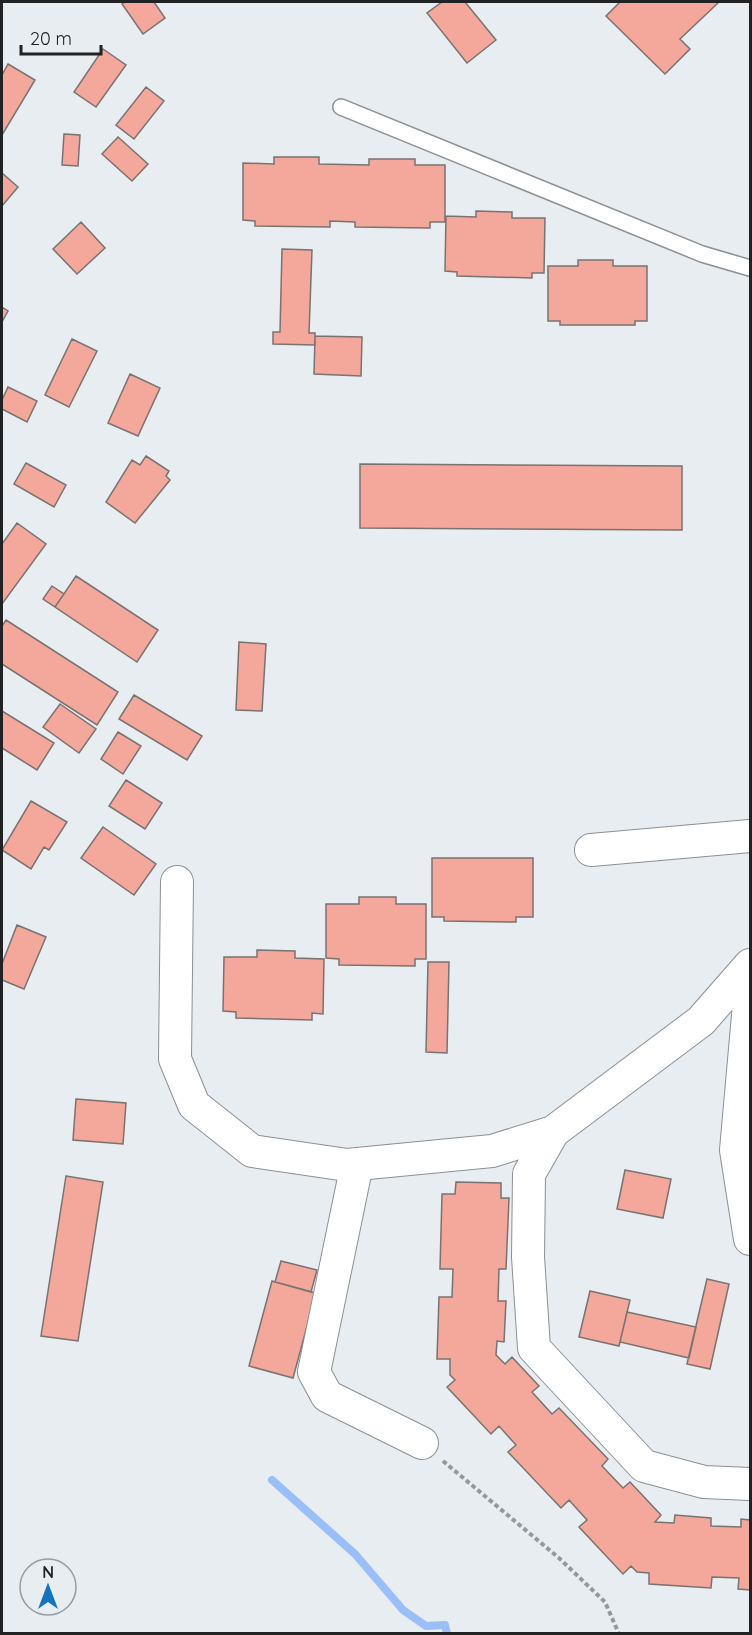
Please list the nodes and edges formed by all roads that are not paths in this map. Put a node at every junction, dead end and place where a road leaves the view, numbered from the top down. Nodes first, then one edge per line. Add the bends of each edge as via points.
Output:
1 (341, 107) dead end
2 (750, 268) edge
3 (750, 836) edge
4 (591, 850) dead end
5 (177, 882) dead end
6 (750, 965) edge
7 (750, 993) edge
8 (553, 1132) junction
9 (357, 1164) junction
10 (750, 1239) edge
11 (422, 1443) road end
12 (750, 1484) edge

1 - 2 lane via 702,254
3 - 4 street
5 - 9 street via 175,1059 194,1105 252,1151
6 - 8 street via 701,1021
7 - 10 street via 736,1150
8 - 9 street via 492,1150
8 - 12 street via 529,1174 528,1257 534,1348 644,1466 704,1482
9 - 11 street via 314,1372 327,1396

